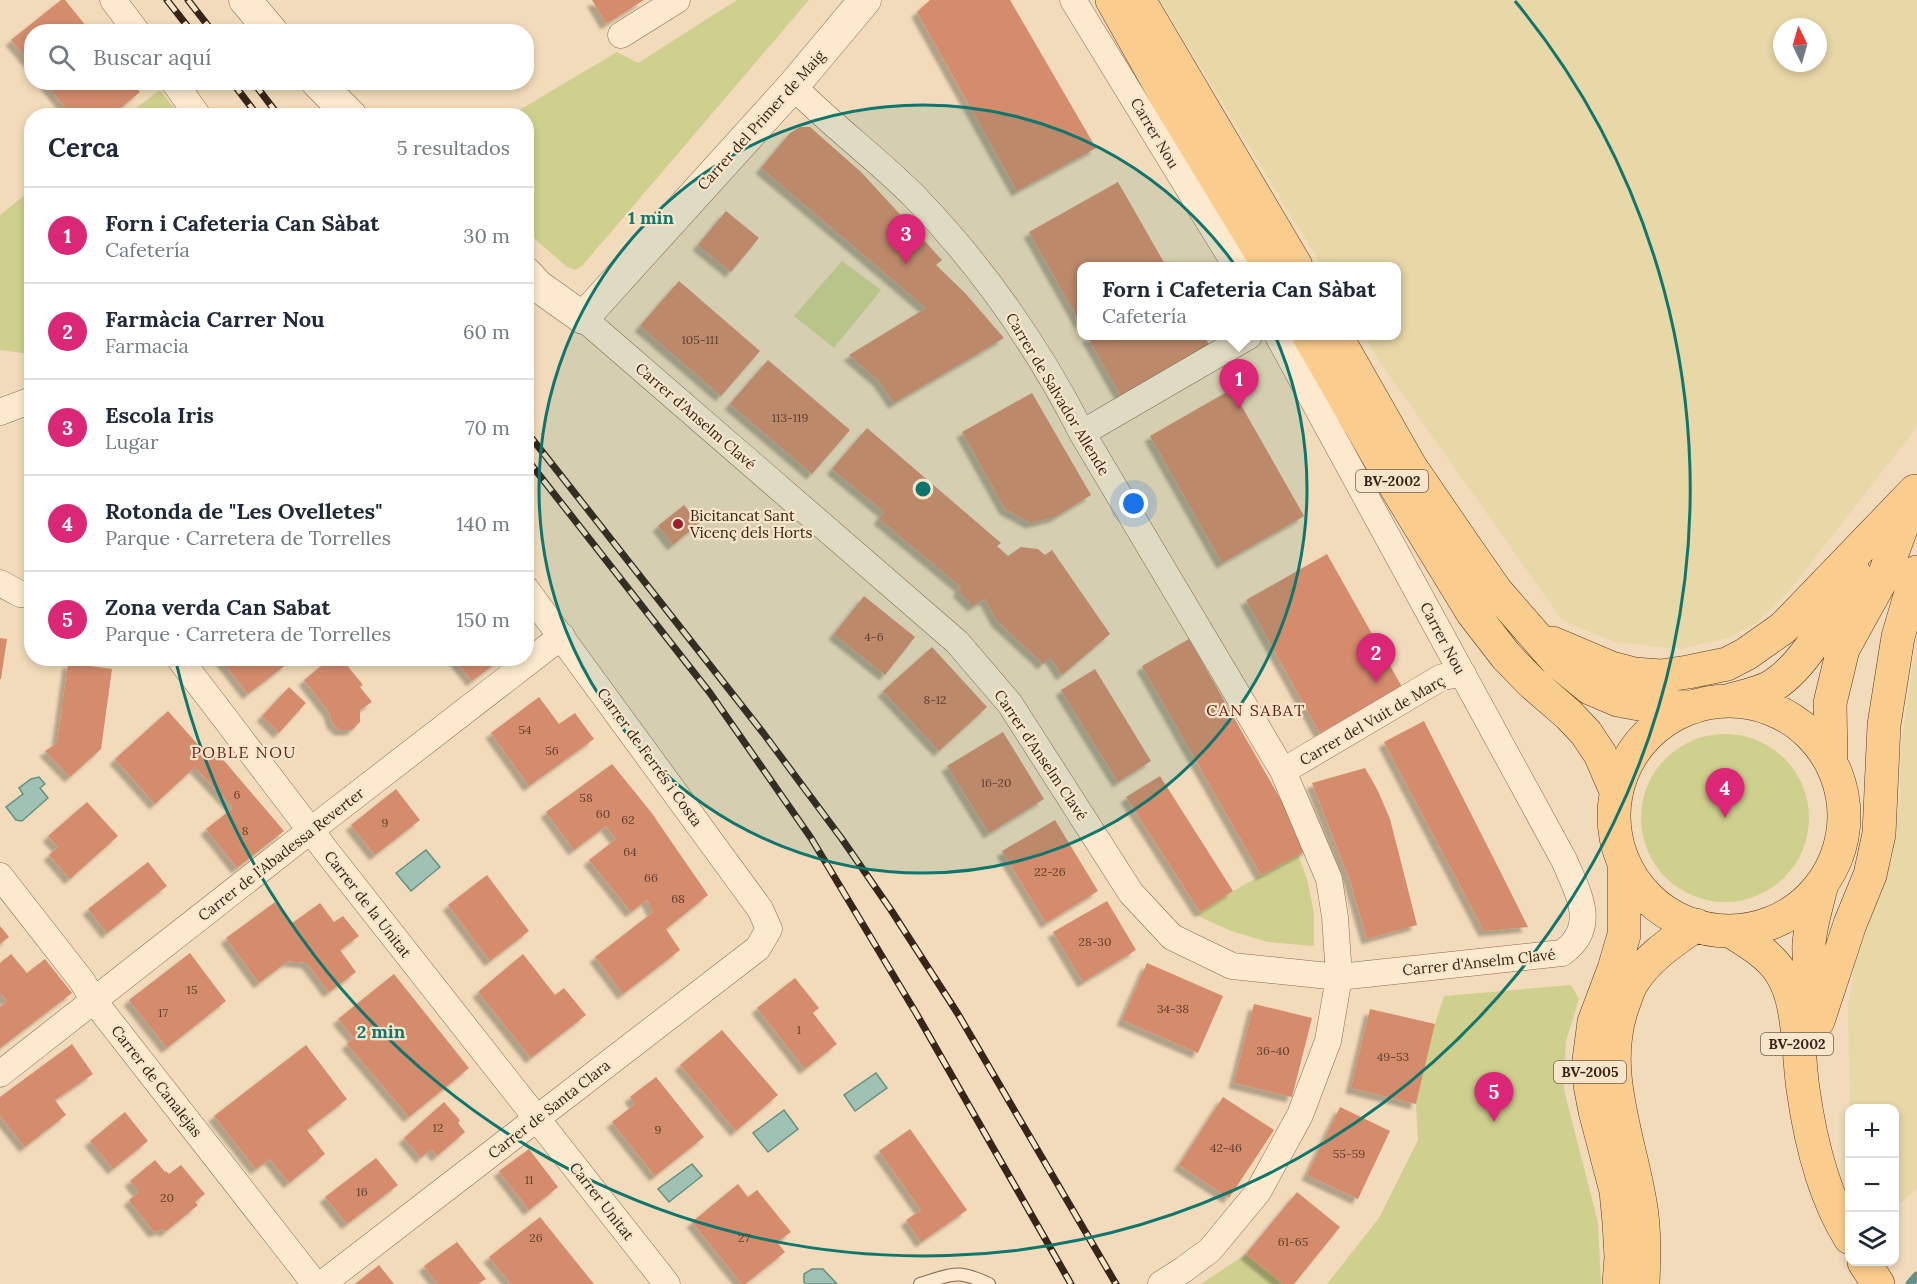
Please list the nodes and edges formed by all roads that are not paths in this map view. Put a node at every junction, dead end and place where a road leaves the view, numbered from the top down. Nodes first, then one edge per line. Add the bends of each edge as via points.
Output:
1 (114, 0) edge
2 (246, 0) edge
3 (677, 0) edge
4 (865, 0) edge
5 (1073, 0) edge
6 (1112, 0) edge
7 (1139, 0) edge
8 (130, 24) edge
9 (266, 24) edge
10 (621, 35) dead end
11 (793, 86) junction
12 (180, 90) edge
13 (325, 90) edge
14 (192, 108) edge
15 (343, 108) edge
16 (1233, 262) edge
17 (1266, 262) edge
18 (1293, 262) edge
19 (534, 282) edge
20 (583, 318) junction
21 (1242, 340) edge
22 (1280, 340) edge
23 (1311, 340) edge
24 (1338, 340) edge
25 (24, 403) edge
26 (0, 412) edge
27 (1082, 433) junction
28 (1916, 489) edge
29 (1917, 573) edge
30 (0, 583) edge
31 (24, 594) edge
32 (534, 599) edge
33 (562, 636) junction
34 (1537, 638) junction
35 (534, 658) edge
36 (185, 666) edge
37 (523, 666) edge
38 (1463, 674) junction
39 (1711, 704) junction
40 (1831, 761) junction
41 (1283, 771) junction
42 (1616, 791) junction
43 (311, 830) junction
44 (1624, 863) junction
45 (0, 876) edge
46 (1822, 884) junction
47 (1696, 925) junction
48 (769, 929) joint
49 (1732, 932) junction
50 (1572, 946) joint
51 (1339, 977) junction
52 (94, 1001) junction
53 (1818, 1021) junction
54 (0, 1074) edge
55 (538, 1118) junction
56 (1824, 1179) junction
57 (1845, 1230) edge
58 (1867, 1266) edge
59 (315, 1284) edge
60 (322, 1284) edge
61 (667, 1284) edge
62 (920, 1284) edge
63 (989, 1284) edge
64 (1161, 1284) edge
65 (1619, 1284) edge
66 (1643, 1284) edge
67 (1878, 1284) edge

1 - 8 street
2 - 9 street
3 - 10 street
4 - 11 street, Carrer del Primer de Maig
5 - 16 street, Carrer Nou
6 - 17 main road
7 - 18 main road
11 - 20 street, Carrer del Primer de Maig
11 - 27 street, Carrer de Salvador Allende via 914,197 962,250 997,294
12 - 14 street
13 - 15 street
19 - 20 street, Carrer d'Anselm Clavé
20 - 51 street, Carrer d'Anselm Clavé via 957,642 1010,704 1131,893 1172,937 1232,966
21 - 27 street
22 - 38 street, Carrer Nou
23 - 42 main road, BV-2002 via 1472,612 1512,662 1586,733
24 - 34 main road, BV-2002 via 1410,466 1496,591
25 - 26 street
27 - 41 street, Carrer de Salvador Allende
28 - 34 main road via 1783,628 1727,664 1661,676 1634,674
28 - 39 main road via 1860,562 1793,671 1772,686
28 - 40 main road via 1885,573 1844,649 1830,703
29 - 53 main road via 1898,637 1884,725 1879,834 1870,874
30 - 31 street
32 - 33 street, Carrer de Ferrés i Costa
33 - 35 street, Carrer de l'Abadessa Reverter
33 - 48 street, Carrer de Ferrés i Costa via 760,909
34 - 39 main road, BV-2002 via 1557,661 1590,688 1618,700 1650,706
36 - 43 street, Carrer de la Unitat
37 - 43 street, Carrer de l'Abadessa Reverter
38 - 41 street, Carrer del Vuit de Març via 1442,677
38 - 50 street, Carrer Nou via 1564,860 1580,898 1584,918
39 - 40 main road, BV-2002 via 1744,702 1780,713 1801,727
39 - 42 main road, BV-2002 via 1684,711 1657,729 1635,750
40 - 46 main road, BV-2002 via 1840,785 1844,836 1836,861
41 - 51 street, Carrer de Salvador Allende via 1329,879
42 - 44 main road, BV-2002 via 1615,827
43 - 52 street, Carrer de l'Abadessa Reverter
43 - 55 street, Carrer de la Unitat
44 - 47 main road, BV-2002 via 1642,892 1656,905
44 - 65 main road, BV-2005 via 1624,935 1594,1022 1589,1060 1595,1111 1617,1202
45 - 52 street, Carrer de Canalejas
46 - 49 main road, BV-2002 via 1789,916 1760,928
46 - 53 main road, BV-2002 via 1809,944
47 - 49 main road, BV-2002
47 - 66 main road, BV-2005 via 1652,957 1631,984 1618,1016 1614,1050 1616,1085 1640,1202 1645,1249
48 - 55 street, Carrer de Santa Clara via 758,948
49 - 56 main road, BV-2002 via 1760,950 1781,973 1792,999 1803,1091
50 - 51 street, Carrer d'Anselm Clavé via 1562,953
51 - 64 street, Carrer de Salvador Allende via 1328,1041 1300,1115 1258,1192 1210,1250
52 - 54 street, Carrer de l'Abadessa Reverter
52 - 59 street, Carrer de Canalejas
53 - 56 main road, BV-2002 via 1826,1129
55 - 60 street, Carrer de Santa Clara
55 - 61 street, Carrer Unitat
56 - 57 main road, BV-2002
58 - 67 main road
62 - 63 lane via 956,1273

